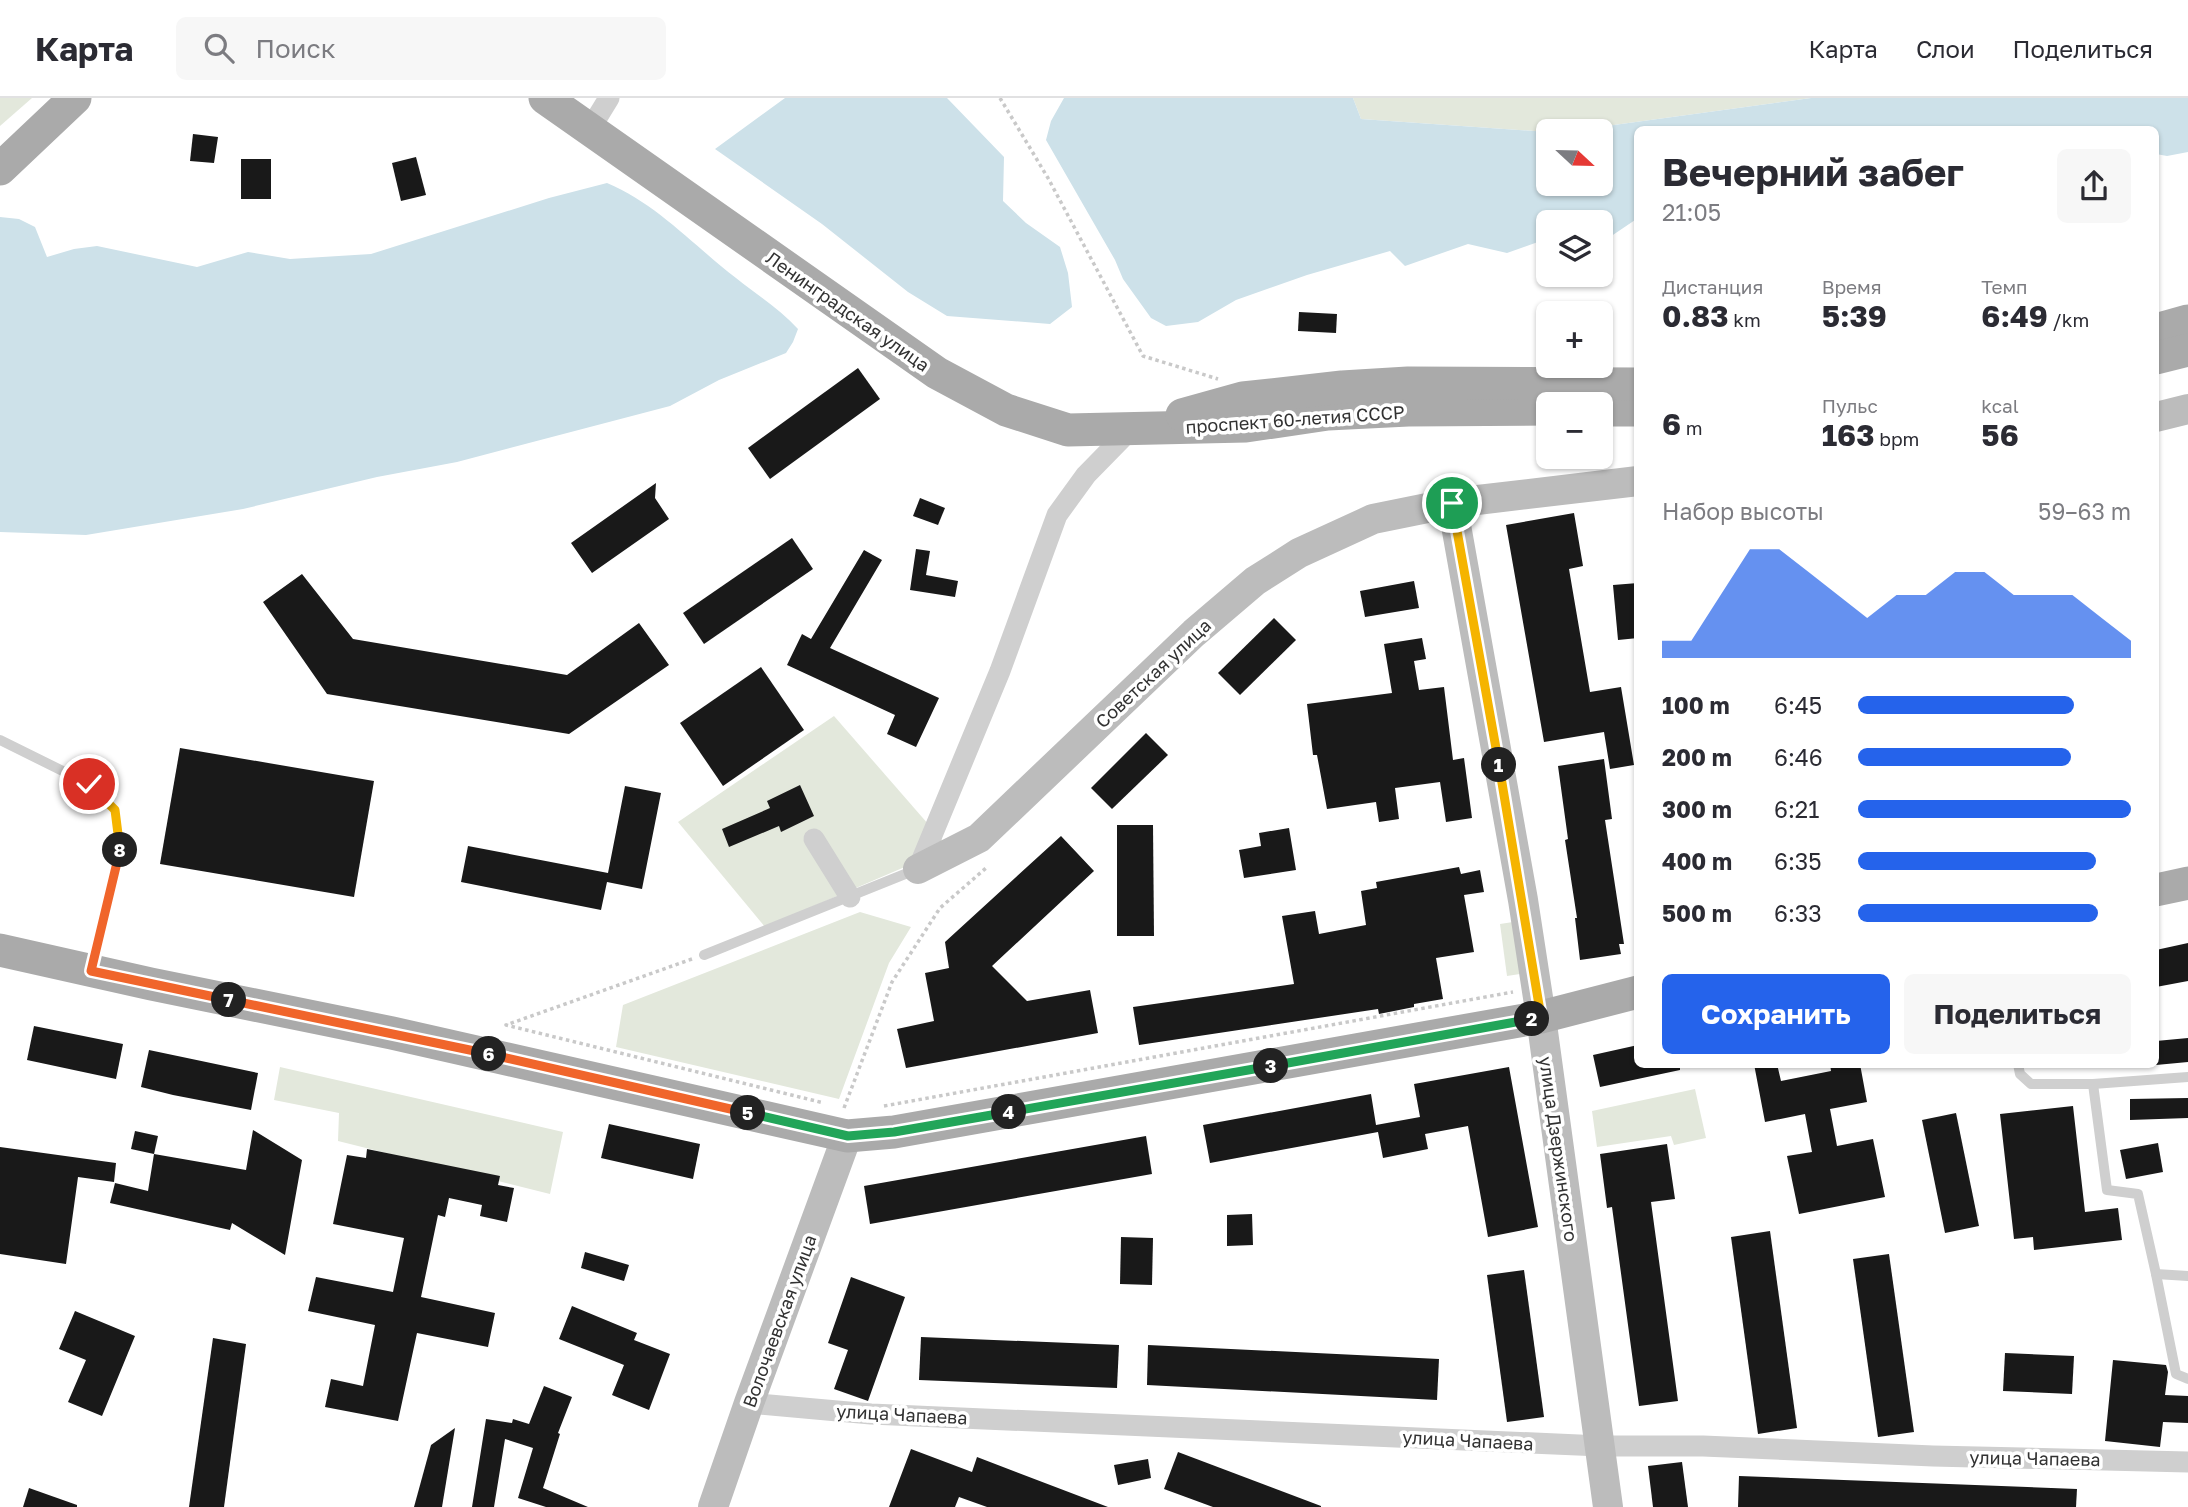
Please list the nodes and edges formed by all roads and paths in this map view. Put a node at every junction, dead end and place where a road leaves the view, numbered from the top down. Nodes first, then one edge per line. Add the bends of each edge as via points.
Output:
1 (75, 98) edge
2 (545, 98) edge
3 (609, 98) edge
4 (1000, 98) edge
5 (590, 129) junction
6 (0, 169) edge
7 (2188, 321) edge
8 (2159, 329) edge
9 (2188, 350) edge
10 (2159, 357) edge
11 (1220, 379) dead end
12 (1634, 384) edge
13 (1464, 396) junction
14 (1536, 408) edge
15 (2188, 409) edge
16 (1613, 410) edge
17 (1634, 410) edge
18 (2159, 416) edge
19 (1132, 428) junction
20 (1634, 481) edge
21 (1452, 503) junction
22 (0, 740) edge
23 (814, 839) dead end
24 (986, 868) dead end
25 (918, 869) junction
26 (2188, 883) edge
27 (2159, 889) edge
28 (850, 897) junction
29 (0, 950) edge
30 (704, 955) joint
31 (91, 971) junction
32 (1513, 992) dead end
33 (1634, 993) edge
34 (1541, 1017) junction
35 (2019, 1068) edge
36 (2188, 1077) edge
37 (2093, 1084) junction
38 (831, 1105) dead end
39 (880, 1107) dead end
40 (851, 1122) junction
41 (2156, 1274) junction
42 (2188, 1276) edge
43 (2188, 1379) edge
44 (749, 1403) junction
45 (1601, 1446) junction
46 (2188, 1462) edge
47 (713, 1507) edge
48 (1608, 1507) edge

1 - 6 main road
2 - 5 main road, Ленинградская улица
3 - 5 street
4 - 11 path via 1143,356
5 - 19 main road, Ленинградская улица via 937,373 1006,410 1069,430
7 - 8 main road
9 - 10 main road
12 - 13 main road, проспект 60-летия СССР
13 - 14 main road, проспект 60-летия СССР
13 - 19 main road, проспект 60-летия СССР via 1246,426
15 - 18 main road
16 - 17 main road
19 - 25 street via 1086,475 1057,515 1000,671
20 - 21 main road, Советская улица
21 - 25 main road, Советская улица via 1373,519 1299,553 1255,581 1194,633 979,838
21 - 34 main road, улица Дзержинского
22 - 31 lane via 89,784 115,810 120,850
23 - 28 street
24 - 40 path via 940,908 892,982 844,1108
25 - 28 lane, Советская улица
26 - 27 main road
28 - 30 lane, Советская улица
29 - 31 main road
30 - 38 path via 506,1026
31 - 40 main road
32 - 39 path
33 - 34 main road
34 - 40 main road via 894,1132
34 - 45 main road, улица Дзержинского
35 - 37 lane via 2031,1084
36 - 37 lane
37 - 41 lane via 2107,1190 2138,1194
40 - 44 main road, Волочаевская улица
41 - 42 lane
41 - 43 lane via 2176,1374
44 - 45 street, улица Чапаева via 871,1414
44 - 47 main road, Волочаевская улица
45 - 46 street, улица Чапаева
45 - 48 main road, улица Дзержинского

